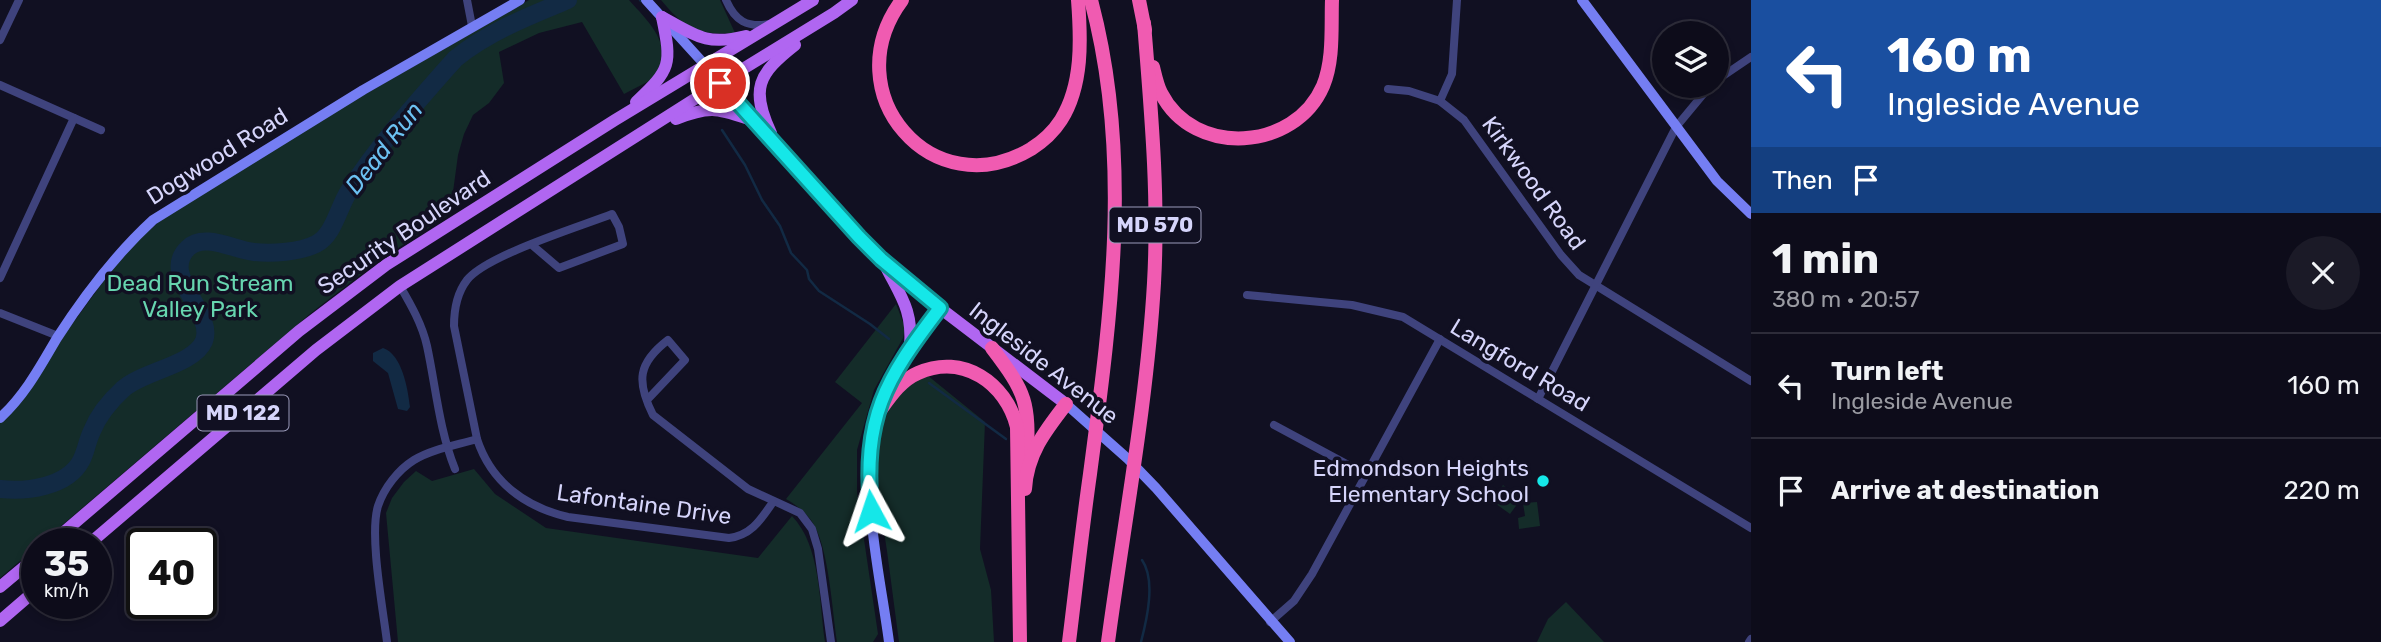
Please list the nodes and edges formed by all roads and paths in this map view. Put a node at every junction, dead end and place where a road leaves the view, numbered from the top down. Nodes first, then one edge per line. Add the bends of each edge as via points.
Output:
1 (19, 0) edge
2 (467, 0) edge
3 (520, 0) edge
4 (646, 0) edge
5 (726, 0) edge
6 (813, 0) edge
7 (852, 0) edge
8 (902, 0) edge
9 (1078, 0) edge
10 (1091, 0) edge
11 (1139, 0) edge
12 (1332, 0) edge
13 (1457, 0) edge
14 (1582, 0) edge
15 (658, 13) junction
16 (835, 13) junction
17 (776, 23) junction
18 (1144, 23) junction
19 (472, 26) junction
20 (759, 33) junction
21 (0, 40) edge
22 (1751, 57) edge
23 (705, 66) junction
24 (1729, 72) edge
25 (720, 83) junction
26 (0, 85) edge
27 (1388, 89) dead end
28 (1700, 98) edge
29 (1440, 101) junction
30 (74, 118) junction
31 (615, 120) junction
32 (755, 121) junction
33 (1676, 127) junction
34 (100, 130) dead end
35 (647, 131) junction
36 (777, 146) junction
37 (1751, 214) edge
38 (532, 245) junction
39 (881, 259) junction
40 (0, 278) edge
41 (1595, 285) junction
42 (400, 286) junction
43 (1247, 295) dead end
44 (940, 308) junction
45 (0, 313) edge
46 (58, 336) junction
47 (1440, 339) junction
48 (910, 347) junction
49 (992, 348) junction
50 (1751, 381) edge
51 (1538, 399) junction
52 (647, 400) junction
53 (1066, 404) junction
54 (876, 416) junction
55 (0, 418) edge
56 (1274, 425) dead end
57 (477, 439) junction
58 (446, 448) junction
59 (454, 469) dead end
60 (1026, 475) junction
61 (1367, 475) junction
62 (774, 502) junction
63 (69, 528) edge
64 (108, 528) edge
65 (1751, 528) edge
66 (21, 569) edge
67 (0, 587) edge
68 (21, 603) edge
69 (0, 621) edge
70 (1270, 622) junction
71 (387, 642) edge
72 (831, 642) edge
73 (889, 642) edge
74 (1020, 642) edge
75 (1069, 642) edge
76 (1108, 642) edge
77 (1290, 642) edge

1 - 21 street
2 - 19 street
3 - 19 street, Dogwood Road
4 - 15 street
5 - 17 street via 745,24
6 - 17 main road, Security Boulevard / MD 122
7 - 16 main road, Security Boulevard / MD 122
8 - 9 highway via 886,27 879,52 884,98 903,131 919,145 934,155 970,164 1004,161 1021,154 1043,140 1061,120 1077,68
10 - 75 highway, MD 570 via 1108,74 1115,192 1113,284
11 - 18 highway, MD 570
12 - 18 highway via 1328,66 1316,99 1286,126 1251,138 1212,134 1171,107 1157,81
13 - 29 street via 1452,74
14 - 33 street
15 - 20 main road via 695,36 717,42
15 - 23 street
15 - 31 main road via 669,51 665,70
16 - 25 main road, Security Boulevard / MD 122
16 - 36 main road via 781,56 761,81 761,112
17 - 20 main road, Security Boulevard / MD 122
18 - 76 highway, MD 570 via 1156,239 1149,334
19 - 46 street, Dogwood Road via 153,220 115,260
20 - 23 main road, Security Boulevard / MD 122
22 - 24 street
23 - 25 main road, Ingleside Avenue
23 - 31 main road, Security Boulevard / MD 122
25 - 32 main road, Ingleside Avenue
25 - 35 main road, Security Boulevard / MD 122
26 - 30 street
27 - 29 street, Kirkwood Road
28 - 33 street
29 - 41 street, Kirkwood Road via 1474,132 1570,266
30 - 34 street
30 - 40 street
31 - 63 main road, Security Boulevard / MD 122 via 342,297
32 - 35 main road via 723,110 703,109
32 - 36 main road, Ingleside Avenue
33 - 37 street via 1717,181
33 - 41 street
35 - 42 main road, Security Boulevard / MD 122
36 - 39 main road, Ingleside Avenue
38 - 38 street, Lafontaine Drive via 612,214 623,244 559,268
38 - 57 street, Lafontaine Drive via 481,268 467,280 454,311
39 - 44 main road, Ingleside Avenue
39 - 48 main road via 908,310
41 - 50 street, Kirkwood Road
41 - 51 street
42 - 58 street via 426,344
42 - 64 main road, Security Boulevard / MD 122 via 316,350
43 - 47 street, Langford Road via 1371,308 1403,317
44 - 48 street
44 - 49 main road, Ingleside Avenue
45 - 46 street
46 - 55 street, Dogwood Road via 28,387
47 - 51 street, Langford Road
47 - 61 street
48 - 54 street
49 - 53 main road, Ingleside Avenue
49 - 60 highway via 1017,382 1025,403
51 - 65 street, Langford Road
52 - 52 street via 644,367 668,340 685,360
52 - 62 street via 658,421 748,489
53 - 60 highway via 1038,442
53 - 70 street, Ingleside Avenue via 1156,488
54 - 73 street via 869,478
54 - 74 highway via 907,379 942,367 981,375 1007,403 1017,428
56 - 61 street
57 - 58 street
57 - 62 street, Lafontaine Drive via 489,467 513,494 530,505 568,517 729,538 754,528
58 - 59 street
58 - 71 street via 404,468 385,490 378,507 376,550
60 - 74 highway
61 - 70 street via 1301,592
62 - 72 street via 800,513 815,538
66 - 67 main road
68 - 69 main road
70 - 77 street, Ingleside Avenue

